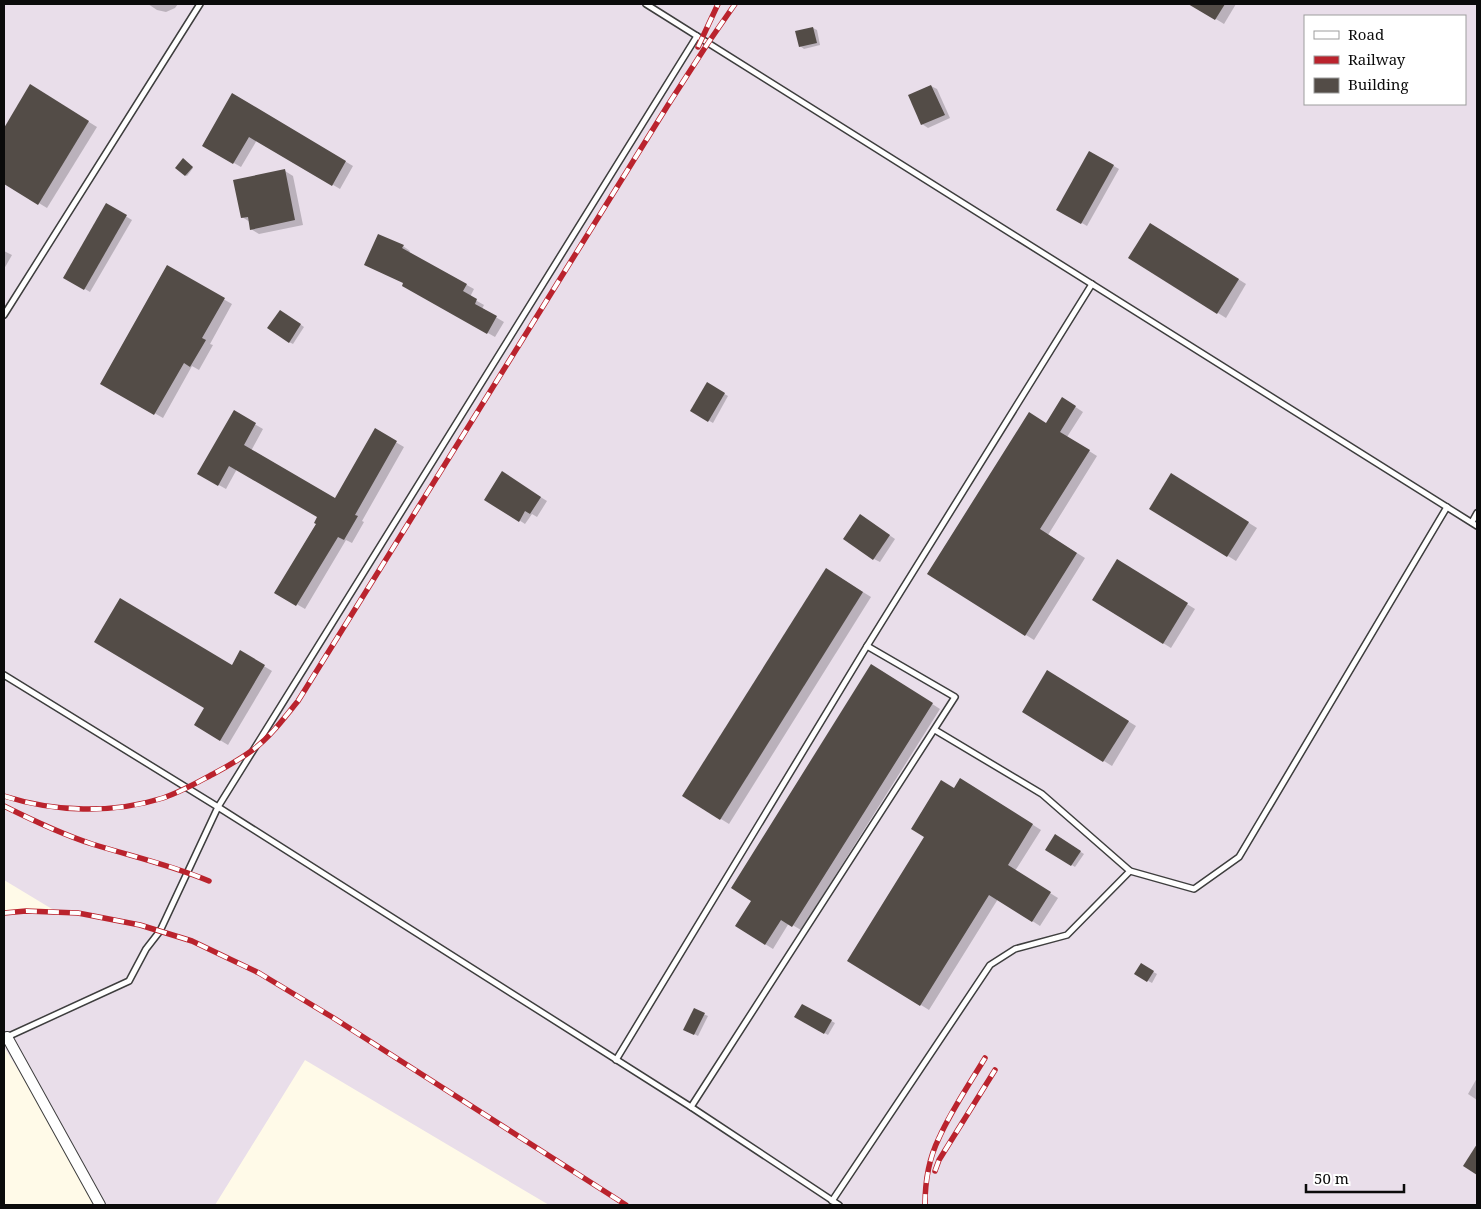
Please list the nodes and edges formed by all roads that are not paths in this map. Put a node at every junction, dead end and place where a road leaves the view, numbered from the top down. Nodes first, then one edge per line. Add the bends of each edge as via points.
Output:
1 (200, 4) edge
2 (646, 4) edge
3 (697, 36) junction
4 (1092, 284) junction
5 (4, 315) edge
6 (1447, 507) junction
7 (1477, 513) edge
8 (1472, 522) junction
9 (1477, 526) edge
10 (867, 646) junction
11 (4, 675) edge
12 (935, 730) junction
13 (218, 807) junction
14 (1130, 871) junction
15 (6, 1038) edge
16 (616, 1060) junction
17 (692, 1107) junction
18 (832, 1201) junction
19 (100, 1205) edge
20 (839, 1205) edge

1 - 5 lane
2 - 3 lane
3 - 4 lane
3 - 13 lane
4 - 6 lane
4 - 10 lane
6 - 8 lane
6 - 14 lane via 1239,857 1194,889
7 - 8 lane
8 - 9 lane
10 - 12 lane via 955,697
10 - 16 lane
11 - 13 lane
12 - 14 lane via 1042,794
12 - 17 lane
13 - 15 lane via 160,931 129,981
13 - 16 lane
14 - 18 lane via 1067,934 1015,948 990,965
15 - 19 street
16 - 17 lane
17 - 18 lane
18 - 20 lane

